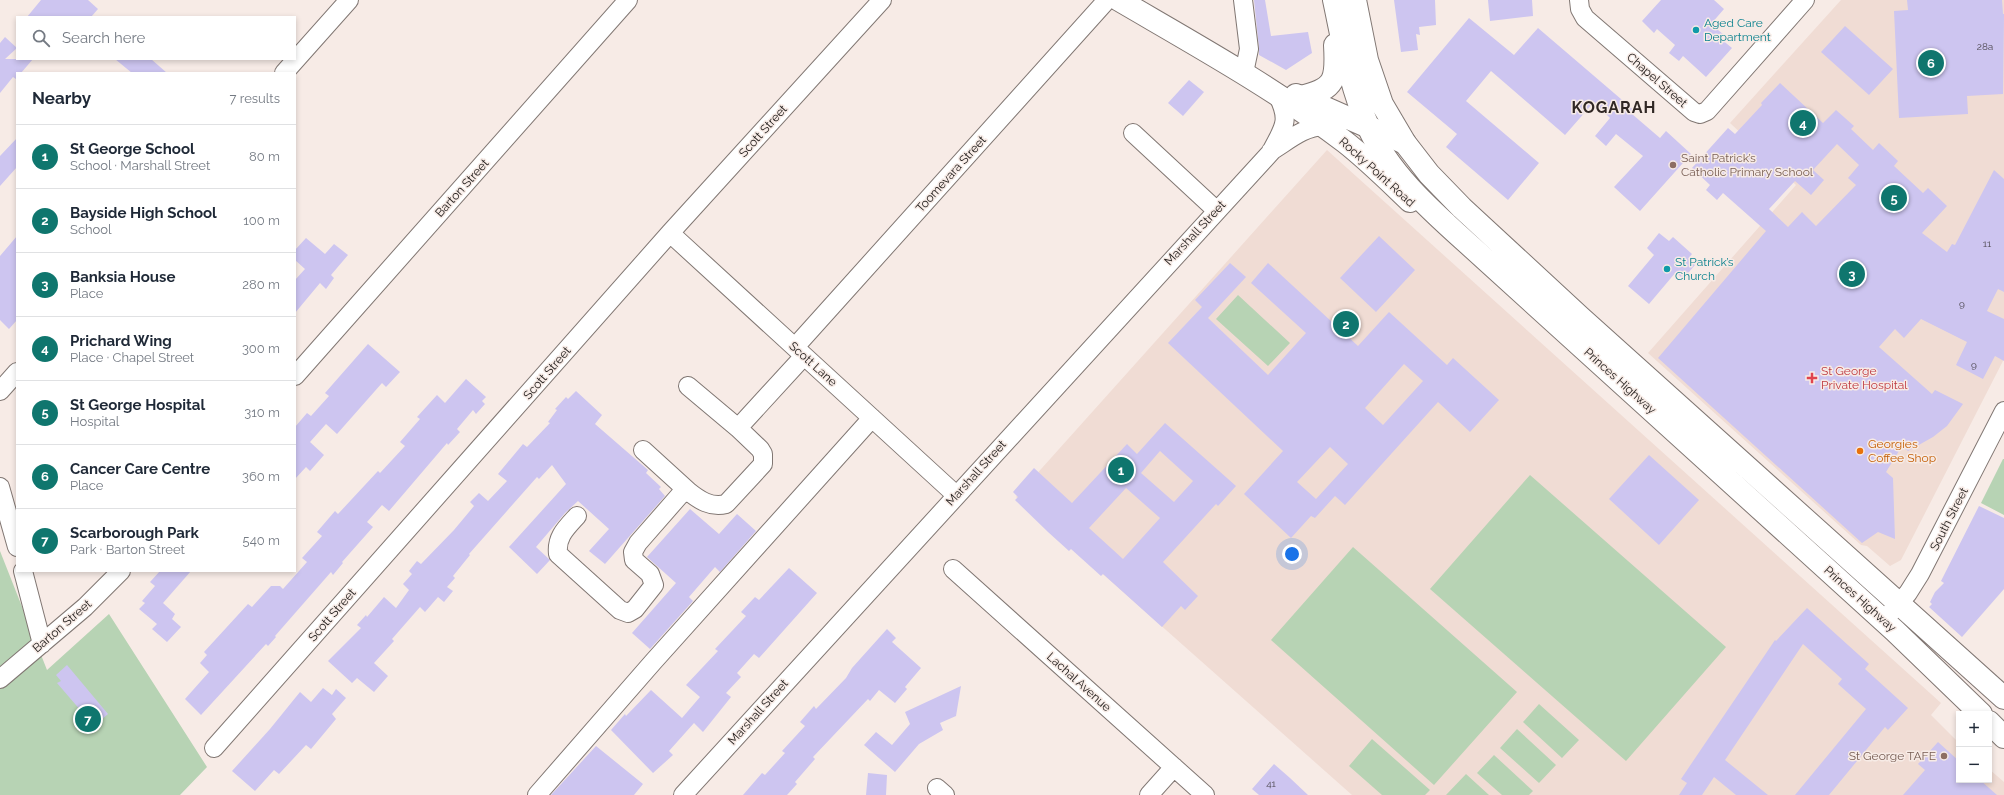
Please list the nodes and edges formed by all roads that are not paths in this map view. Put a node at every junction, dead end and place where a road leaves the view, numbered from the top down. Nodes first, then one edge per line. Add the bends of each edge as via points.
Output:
1 (349, 0) edge
2 (628, 0) edge
3 (882, 0) edge
4 (1107, 0) edge
5 (1119, 0) edge
6 (1243, 0) edge
7 (1333, 0) edge
8 (1354, 0) edge
9 (1579, 0) edge
10 (1805, 0) edge
11 (296, 60) edge
12 (296, 60) edge
13 (285, 72) edge
14 (1244, 72) junction
15 (1278, 96) junction
16 (1301, 97) junction
17 (1322, 126) junction
18 (1368, 126) junction
19 (1133, 133) dead end
20 (1405, 143) junction
21 (1271, 152) junction
22 (1216, 210) junction
23 (670, 233) junction
24 (1487, 261) junction
25 (799, 351) junction
26 (16, 373) edge
27 (296, 375) edge
28 (688, 386) dead end
29 (0, 391) edge
30 (2004, 410) edge
31 (872, 418) junction
32 (738, 428) junction
33 (1999, 431) edge
34 (643, 450) dead end
35 (0, 487) edge
36 (688, 491) junction
37 (956, 495) junction
38 (576, 516) dead end
39 (16, 543) edge
40 (953, 569) dead end
41 (23, 572) edge
42 (121, 572) edge
43 (1898, 604) junction
44 (1884, 620) junction
45 (42, 644) junction
46 (0, 679) edge
47 (2004, 698) edge
48 (1978, 711) edge
49 (1992, 725) edge
50 (2004, 737) edge
51 (214, 748) dead end
52 (1174, 767) junction
53 (537, 795) edge
54 (683, 795) edge
55 (1149, 795) edge
56 (1205, 795) edge

1 - 12 street
2 - 27 street, Barton Street
3 - 23 street, Scott Street
4 - 25 street, Toomevara Street
5 - 14 main road, Rocky Point Road
6 - 14 street via 1249,50
7 - 16 main road via 1335,72 1332,81 1320,92
7 - 18 main road, Princes Highway via 1352,81
8 - 20 main road, Princes Highway via 1373,81 1382,104
9 - 10 street, Chapel Street via 1580,10 1585,18 1694,112 1700,114 1707,111
11 - 13 street
14 - 15 main road, Rocky Point Road
14 - 16 main road, Rocky Point Road
15 - 17 main road, Rocky Point Road
15 - 21 street, Marshall Street via 1286,120
16 - 18 main road, Rocky Point Road
17 - 21 street, Marshall Street via 1311,126 1303,130
17 - 24 main road, Rocky Point Road via 1372,164 1459,248
18 - 20 main road, Rocky Point Road
18 - 24 main road, Princes Highway via 1386,157 1406,183
19 - 22 street
20 - 43 main road, Princes Highway via 1444,190 1506,249
21 - 22 street, Marshall Street
22 - 37 street, Marshall Street
23 - 25 street, Scott Lane
23 - 51 street, Scott Street
24 - 44 main road, Princes Highway
25 - 31 street, Scott Lane
25 - 32 street, Toomevara Street
26 - 29 street
28 - 32 street
30 - 33 street, South Street
31 - 37 street, Scott Lane
31 - 53 street
32 - 36 street via 760,449 763,464 726,504 708,504
33 - 43 street, South Street via 1920,574
34 - 36 street
35 - 39 street
36 - 38 street via 680,495 633,552 634,560 650,574 654,585 628,613 620,610 558,554 560,536
37 - 54 street, Marshall Street
40 - 52 street, Lachal Avenue
41 - 45 street
42 - 45 street, Barton Street
43 - 44 street, South Street
43 - 47 main road, Princes Highway
44 - 48 main road, Princes Highway
45 - 46 street, Barton Street
49 - 50 main road
52 - 55 street
52 - 56 street, Lachal Avenue

